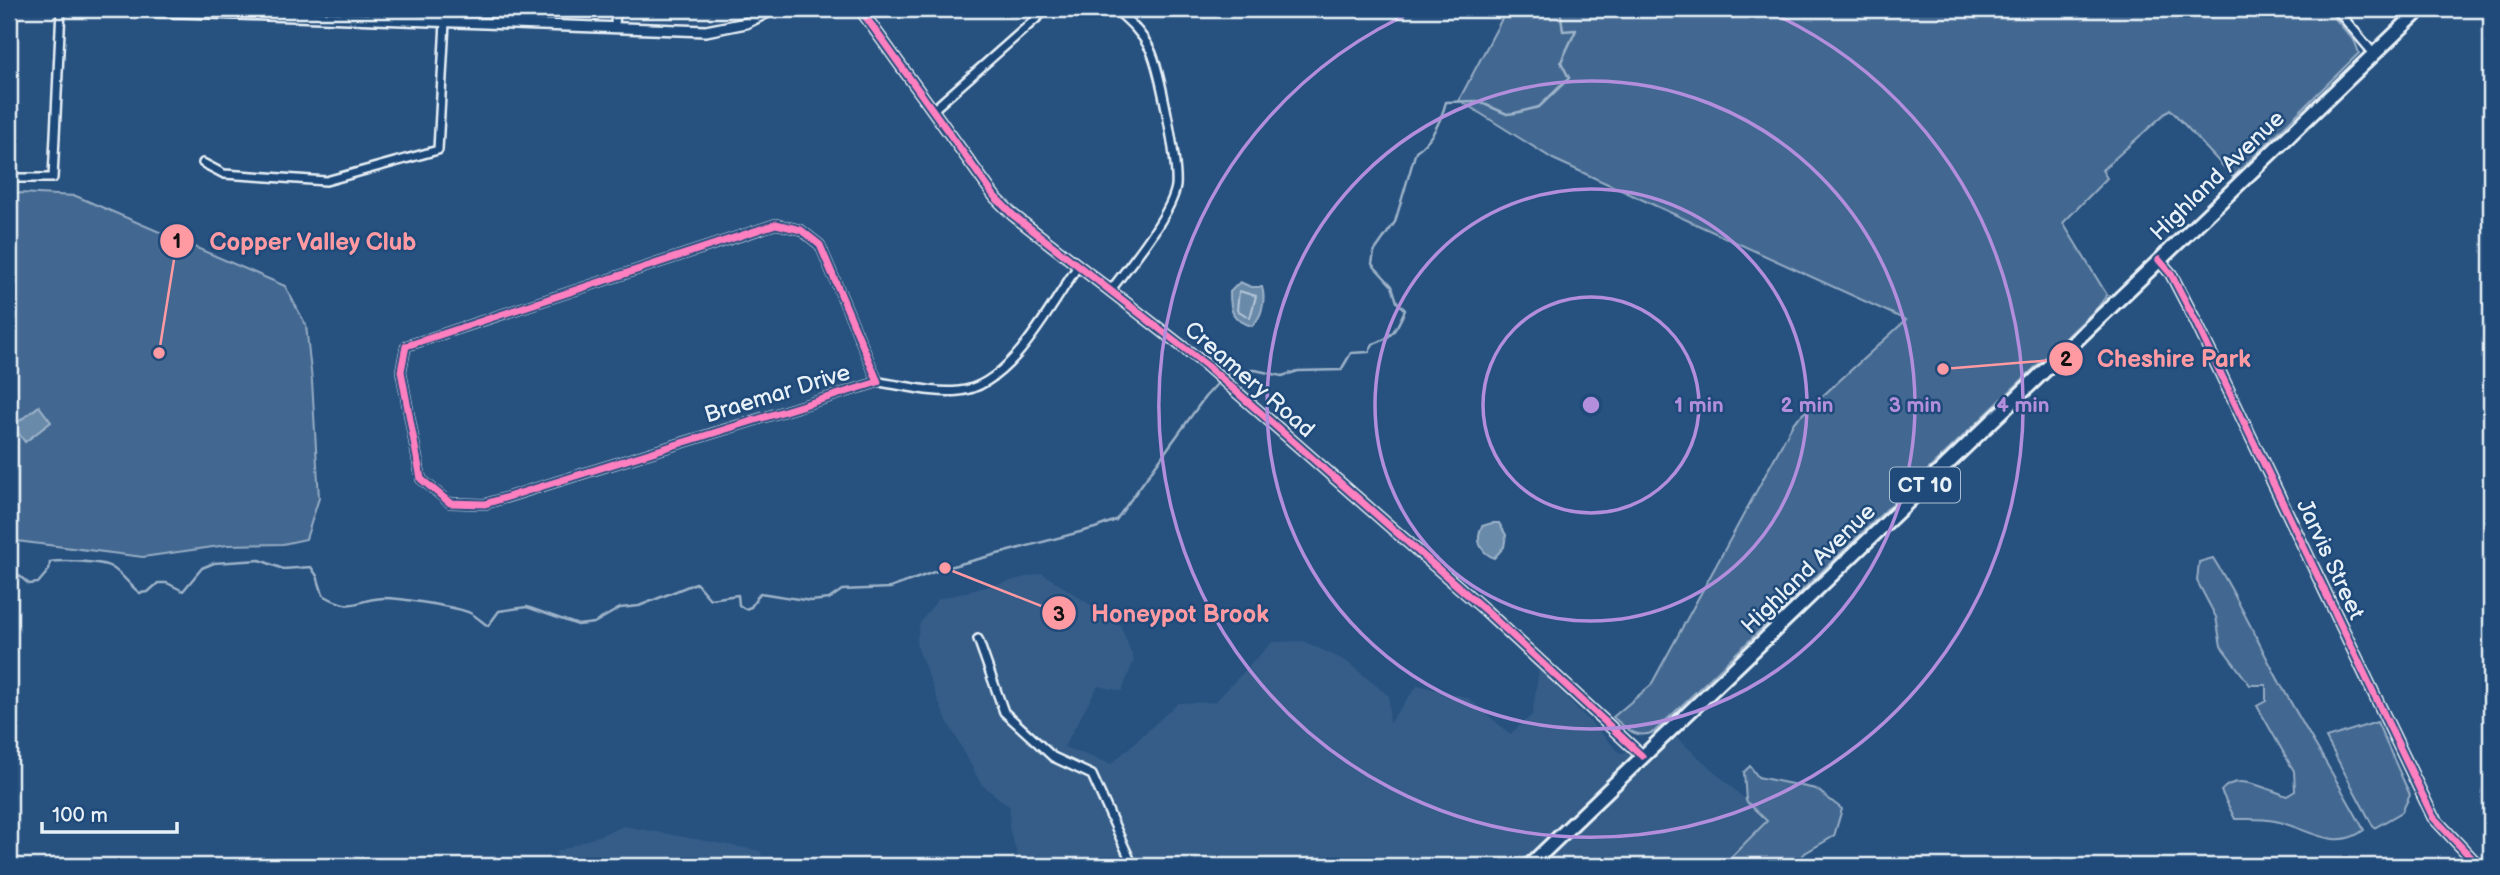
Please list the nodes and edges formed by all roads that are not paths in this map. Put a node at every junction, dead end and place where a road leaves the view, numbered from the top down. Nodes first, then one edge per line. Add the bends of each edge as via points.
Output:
1 (61, 9) edge
2 (100, 9) edge
3 (616, 9) edge
4 (774, 9) edge
5 (860, 9) edge
6 (1047, 9) edge
7 (1115, 9) edge
8 (2336, 9) edge
9 (2421, 9) edge
10 (444, 22) junction
11 (615, 26) junction
12 (2374, 54) junction
13 (933, 110) junction
14 (203, 163) dead end
15 (9, 178) edge
16 (2159, 260) junction
17 (1078, 266) junction
18 (1110, 291) junction
19 (878, 382) junction
20 (978, 639) dead end
21 (1642, 756) junction
22 (1133, 866) edge
23 (1528, 866) edge
24 (2479, 866) edge

1 - 15 street via 53,178
2 - 10 street
3 - 11 street
4 - 11 street via 746,23 706,31
5 - 13 street, Creamery Road
6 - 13 street
7 - 18 street via 1138,29 1152,53 1173,149 1176,188 1156,228
8 - 12 street
9 - 12 highway, Highland Avenue / CT 10
10 - 11 street
10 - 14 street via 438,150 326,181 224,174
12 - 16 highway, Highland Avenue / CT 10
13 - 17 street, Creamery Road via 995,197
16 - 21 highway, Highland Avenue / CT 10
16 - 24 street, Jarvis Street via 2196,322 2433,817
17 - 18 street, Creamery Road
17 - 19 street, Braemar Drive via 1009,365 987,382 959,391
18 - 21 street, Creamery Road via 1228,385 1485,610
19 - 19 street, Braemar Drive via 485,505 450,503 421,479 401,371 406,346 776,224 801,230 820,245
20 - 22 street via 1004,712 1053,757 1092,775
21 - 23 highway, Highland Avenue / CT 10

